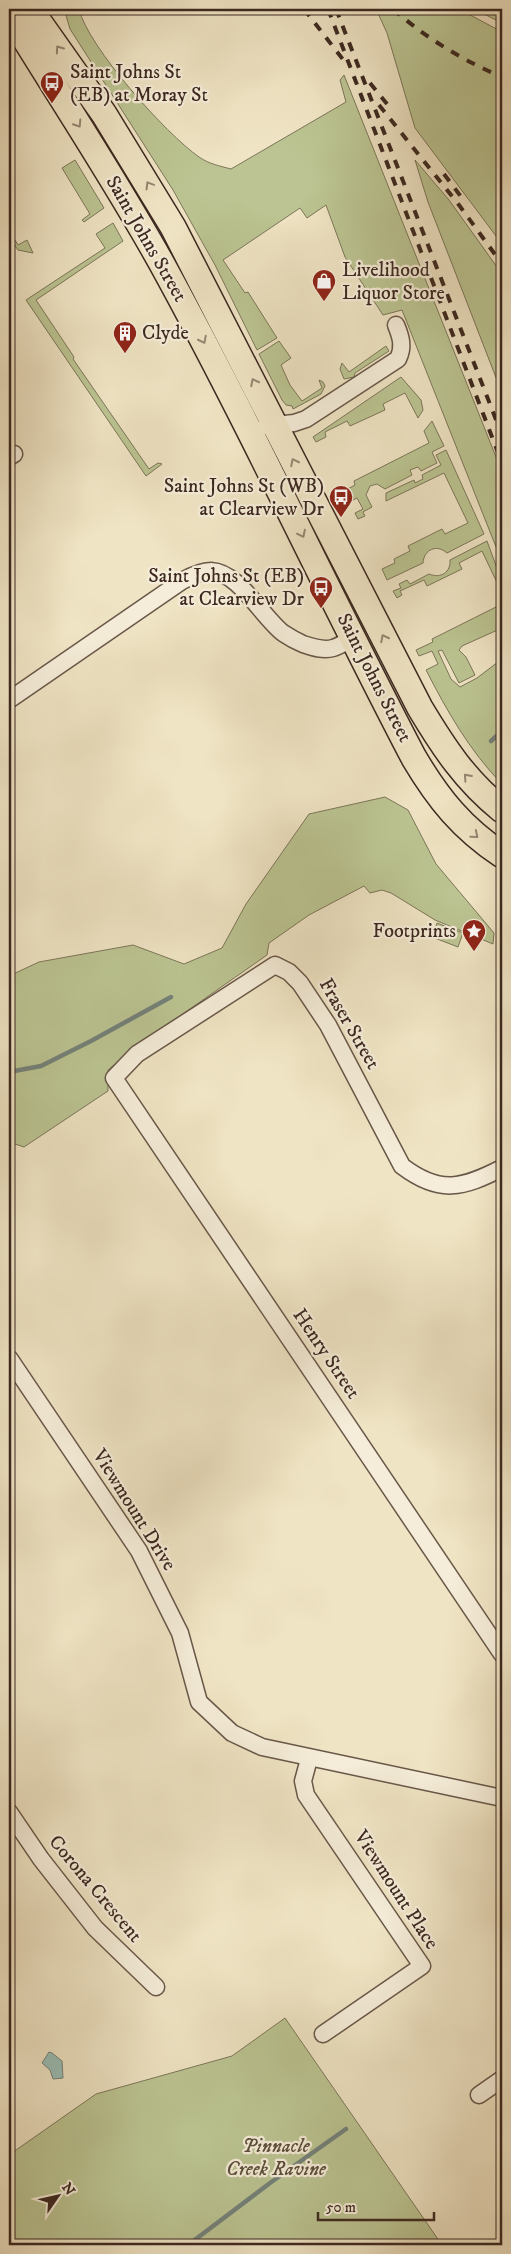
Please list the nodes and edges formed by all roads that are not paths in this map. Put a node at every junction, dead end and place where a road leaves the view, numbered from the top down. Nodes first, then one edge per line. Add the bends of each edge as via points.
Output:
1 (28, 10) edge
2 (396, 325) dead end
3 (276, 426) junction
4 (249, 428) junction
5 (353, 638) junction
6 (9, 700) edge
7 (502, 810) edge
8 (502, 855) edge
9 (114, 1078) joint
10 (502, 1168) edge
11 (9, 1358) edge
12 (502, 1654) edge
13 (309, 1759) junction
14 (502, 1798) edge
15 (9, 1812) edge
16 (156, 1987) dead end
17 (323, 2034) dead end
18 (502, 2079) edge
19 (479, 2095) dead end

3 -> 1 main road, Saint Johns Street via 174,227 104,114
1 -> 4 main road, Saint Johns Street via 15,24 128,204
2 - 3 street via 402,344 398,359 306,419
3 - 4 street
7 -> 3 main road, Saint Johns Street via 447,754 420,708
4 -> 5 main road, Saint Johns Street
5 - 6 street via 332,649 313,648 298,642 278,628 226,576 212,571 202,572 182,581
5 -> 8 main road, Saint Johns Street via 431,786 460,822
9 - 10 street, Fraser Street via 137,1054 275,965 300,983 328,1025 402,1166 414,1176 434,1184 454,1185 473,1183
9 - 12 street, Henry Street
11 - 13 street, Viewmount Drive via 139,1551 180,1633 198,1702 232,1733 262,1747
13 - 14 street, Viewmount Drive
13 - 17 street, Viewmount Place via 303,1781 306,1794 422,1966
15 - 16 street, Corona Crescent via 95,1928
18 - 19 street

